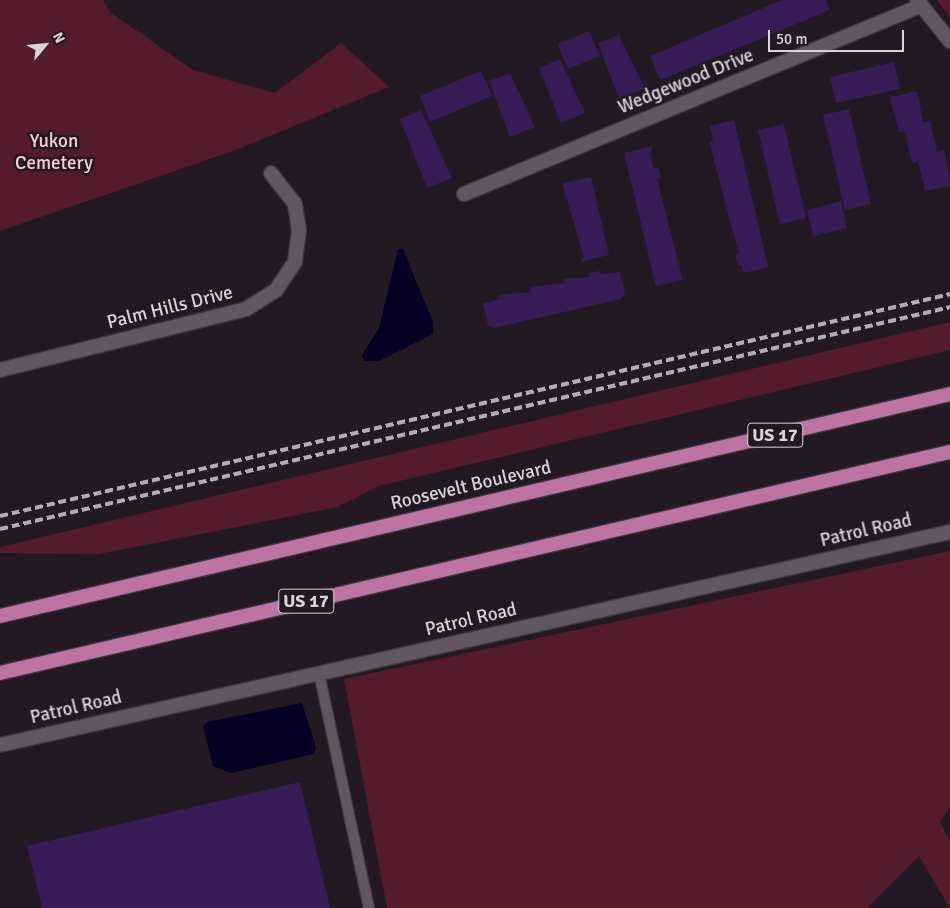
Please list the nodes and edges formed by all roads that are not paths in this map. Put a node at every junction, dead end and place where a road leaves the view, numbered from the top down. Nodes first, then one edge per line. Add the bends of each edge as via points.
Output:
1 (920, 3) edge
2 (950, 42) edge
3 (271, 173) dead end
4 (464, 194) dead end
5 (0, 370) edge
6 (950, 394) edge
7 (950, 452) edge
8 (950, 532) edge
9 (0, 616) edge
10 (0, 673) edge
11 (318, 673) junction
12 (0, 745) edge
13 (370, 908) edge

1 - 2 street
1 - 4 street, Wedgewood Drive
3 - 5 street, Palm Hills Drive via 295,204 299,230 295,262 276,290 246,309
6 - 9 highway, Roosevelt Boulevard / US 17
7 - 10 highway, US 17
8 - 11 street, Patrol Road
11 - 12 street, Patrol Road
11 - 13 lane

